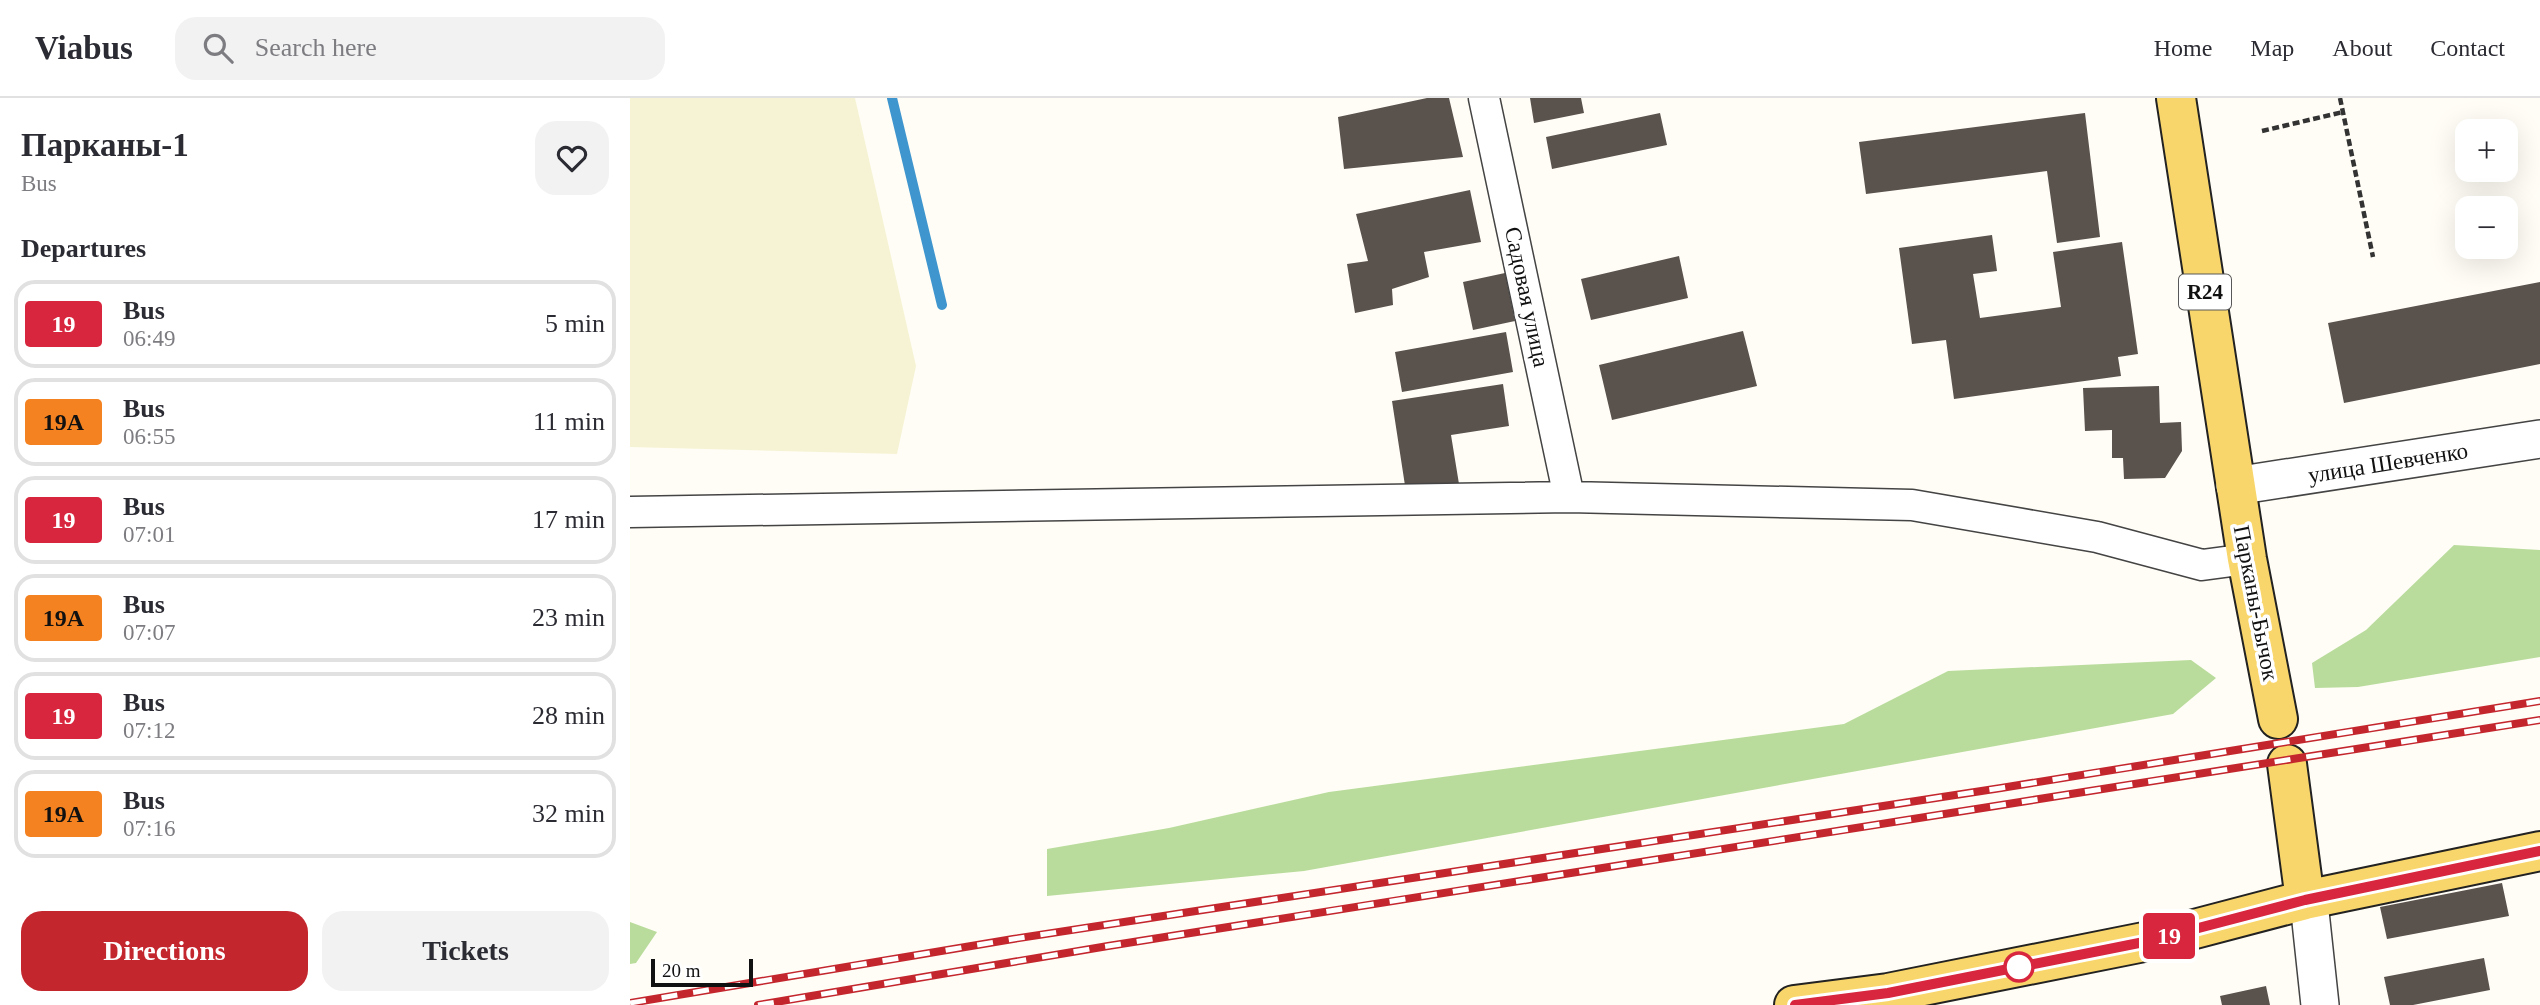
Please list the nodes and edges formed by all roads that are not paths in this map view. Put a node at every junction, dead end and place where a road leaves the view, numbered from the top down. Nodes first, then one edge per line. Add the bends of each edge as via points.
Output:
1 (1484, 98) edge
2 (2176, 98) edge
3 (2540, 439) edge
4 (2235, 486) junction
5 (1569, 497) junction
6 (630, 512) edge
7 (2247, 559) junction
8 (2278, 719) dead end
9 (2287, 764) dead end
10 (2540, 851) edge
11 (2305, 900) junction
12 (1888, 993) junction
13 (1794, 1005) edge
14 (1852, 1005) edge
15 (2320, 1005) edge

1 - 5 street, Садовая улица
2 - 4 main road, R24
3 - 4 street, улица Шевченко
4 - 7 main road, Парканы-Бычок / R24
5 - 6 street
5 - 7 street via 1912,505 2097,537 2202,565
7 - 8 main road, Парканы-Бычок / R24
9 - 11 main road
10 - 11 main road
11 - 12 main road via 2149,941
11 - 15 street
12 - 13 main road
12 - 14 main road

